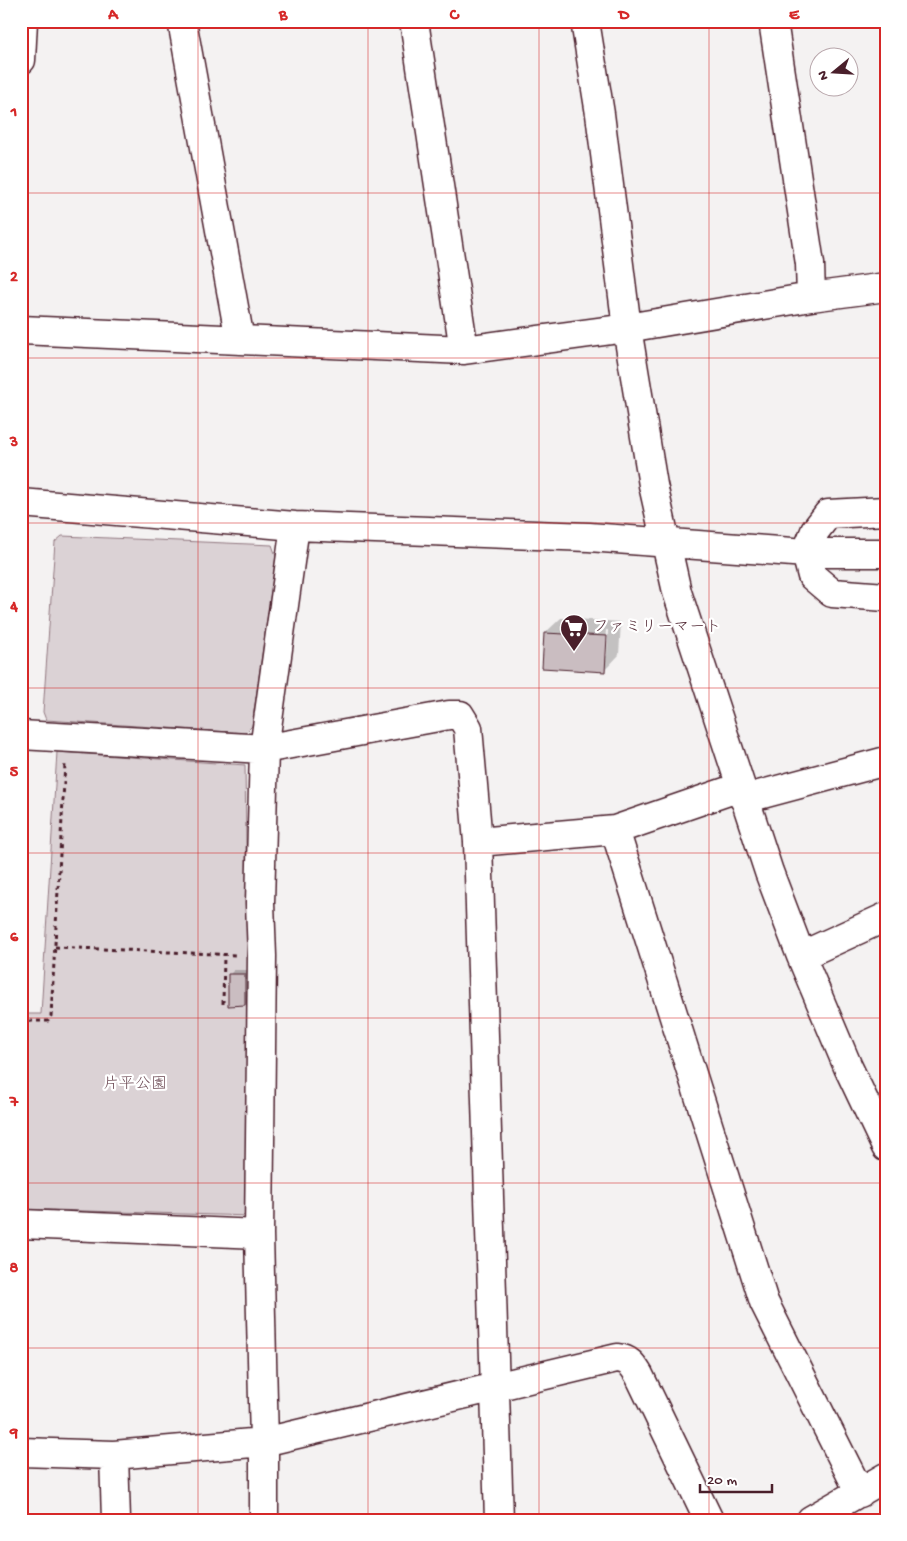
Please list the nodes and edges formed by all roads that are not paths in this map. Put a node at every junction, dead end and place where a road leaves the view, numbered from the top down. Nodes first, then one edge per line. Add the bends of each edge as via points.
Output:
1 (23, 21) edge
2 (182, 21) edge
3 (414, 21) edge
4 (585, 21) edge
5 (773, 21) edge
6 (21, 60) edge
7 (886, 286) edge
8 (811, 297) junction
9 (627, 328) junction
10 (21, 330) edge
11 (240, 340) junction
12 (464, 350) junction
13 (21, 504) edge
14 (886, 510) edge
15 (295, 526) junction
16 (665, 543) junction
17 (806, 553) junction
18 (886, 553) edge
19 (886, 597) edge
20 (21, 735) edge
21 (264, 749) junction
22 (886, 761) edge
23 (742, 793) junction
24 (615, 830) junction
25 (478, 842) junction
26 (886, 917) edge
27 (801, 956) junction
28 (886, 1147) edge
29 (21, 1224) edge
30 (258, 1234) junction
31 (494, 1387) junction
32 (264, 1442) junction
33 (21, 1452) edge
34 (114, 1455) junction
35 (886, 1477) edge
36 (860, 1493) junction
37 (116, 1520) edge
38 (264, 1520) edge
39 (499, 1520) edge
40 (709, 1520) edge
41 (811, 1520) edge

1 - 6 street
2 - 11 street
3 - 12 street
4 - 9 street
5 - 8 street via 810,264
7 - 8 street
8 - 9 street
9 - 12 street
9 - 16 street
10 - 11 street
11 - 12 street
13 - 15 street
14 - 17 street via 828,514 815,531
15 - 16 street via 589,537
15 - 21 street
16 - 17 street
16 - 23 street via 677,592
17 - 18 street
17 - 19 street via 812,576 832,593
20 - 21 street
21 - 25 street via 460,715 468,728
21 - 30 street
22 - 23 street
23 - 24 street
23 - 27 street
24 - 25 street
24 - 36 street via 764,1302
25 - 31 street
26 - 27 street
27 - 28 street
29 - 30 street
30 - 32 street
31 - 32 street
31 - 39 street
31 - 40 street via 617,1358 625,1359 639,1375
32 - 34 street
32 - 38 street
33 - 34 street
34 - 37 street
35 - 36 street
36 - 41 street

